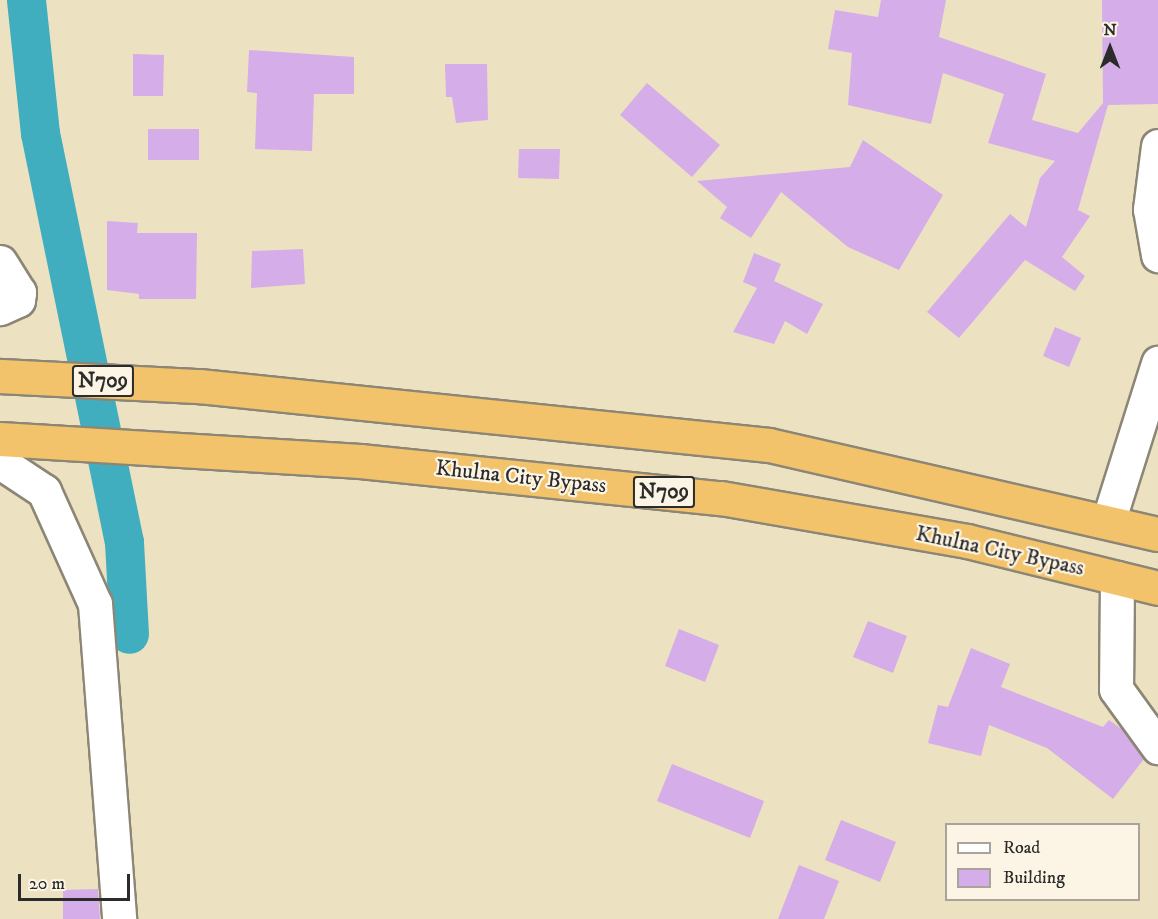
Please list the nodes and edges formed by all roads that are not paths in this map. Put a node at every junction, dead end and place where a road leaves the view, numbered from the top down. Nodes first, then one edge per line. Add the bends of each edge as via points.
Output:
1 (1158, 146) edge
2 (1158, 255) edge
3 (0, 262) edge
4 (0, 308) edge
5 (1158, 363) edge
6 (4, 376) edge
7 (2, 446) edge
8 (1108, 522) junction
9 (1158, 534) edge
10 (1117, 578) junction
11 (1158, 588) edge
12 (1158, 747) edge
13 (119, 919) edge

1 - 2 street via 1150,209
3 - 4 street via 19,292 18,300
5 - 8 street
6 - 8 highway, N709 via 199,386 769,445
7 - 10 highway, Khulna City Bypass / N709 via 162,447 451,469 721,498 967,541
7 - 13 street via 44,491 95,604
8 - 9 highway, N709
10 - 11 highway, Khulna City Bypass / N709
10 - 12 street via 1116,688

